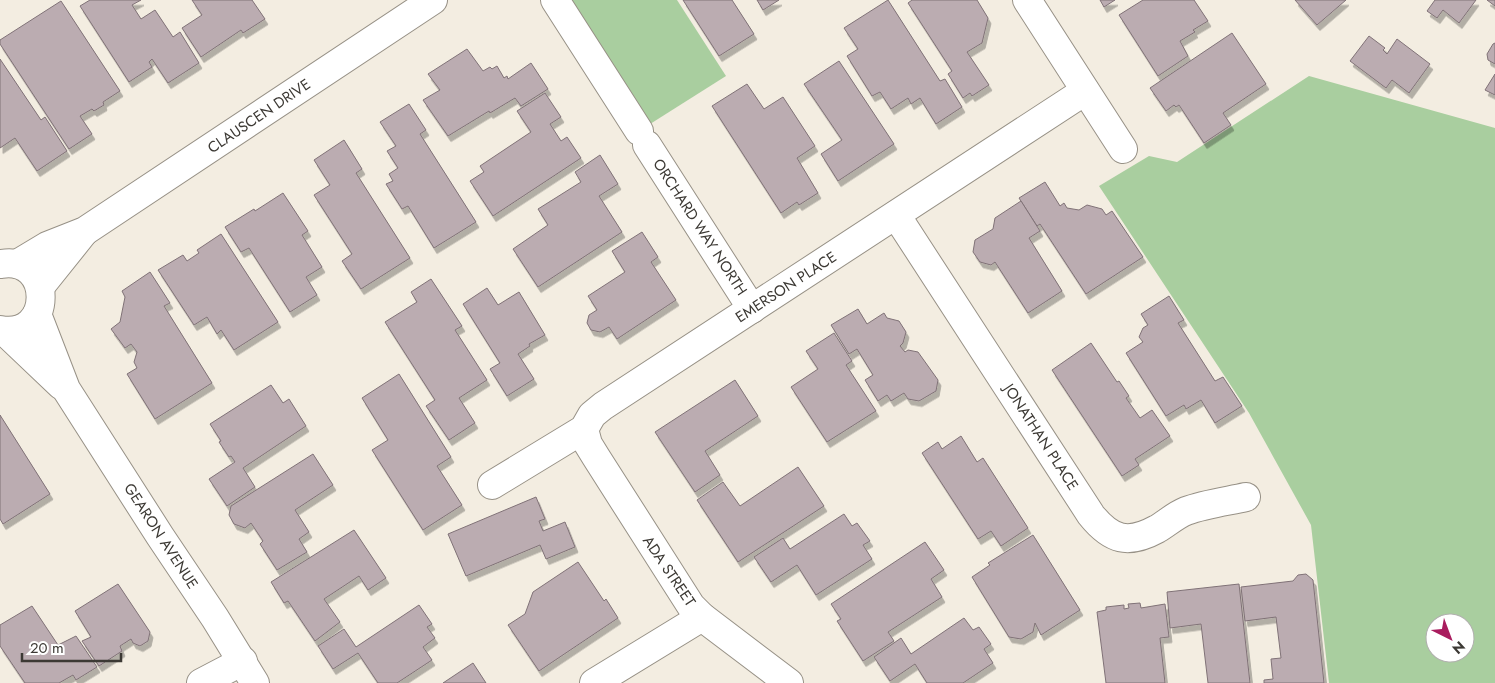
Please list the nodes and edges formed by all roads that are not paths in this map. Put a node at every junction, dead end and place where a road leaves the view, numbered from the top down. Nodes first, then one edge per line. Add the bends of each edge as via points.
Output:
1 (433, 0) edge
2 (555, 0) edge
3 (1027, 0) edge
4 (1085, 91) junction
5 (1123, 149) dead end
6 (896, 215) junction
7 (85, 231) junction
8 (7, 261) edge
9 (40, 287) junction
10 (752, 309) junction
11 (37, 314) junction
12 (2, 331) edge
13 (66, 389) junction
14 (584, 429) junction
15 (492, 485) dead end
16 (1246, 497) dead end
17 (702, 617) junction
18 (249, 672) edge
19 (201, 683) edge
20 (594, 683) edge
21 (789, 683) edge

1 - 7 street, CLAUSCEN DRIVE
2 - 10 street, ORCHARD WAY NORTH
3 - 4 street
4 - 5 street
4 - 6 street, EMERSON PLACE
6 - 10 street, EMERSON PLACE
6 - 16 street, JONATHAN PLACE via 1091,515 1111,535 1124,538 1141,536 1187,511
7 - 8 street, CLAUSCEN DRIVE
7 - 9 street, CLAUSCEN DRIVE
8 - 9 street via 28,270
9 - 11 street via 41,306
10 - 14 street, EMERSON PLACE via 603,406 592,415
11 - 12 street via 23,328
11 - 13 street, GEARON AVENUE
12 - 13 street, GEARON AVENUE
13 - 18 street, GEARON AVENUE
14 - 15 street, EMERSON PLACE
14 - 17 street, ADA STREET via 596,457 691,606
17 - 20 street
17 - 21 street, ADA STREET
18 - 19 street

